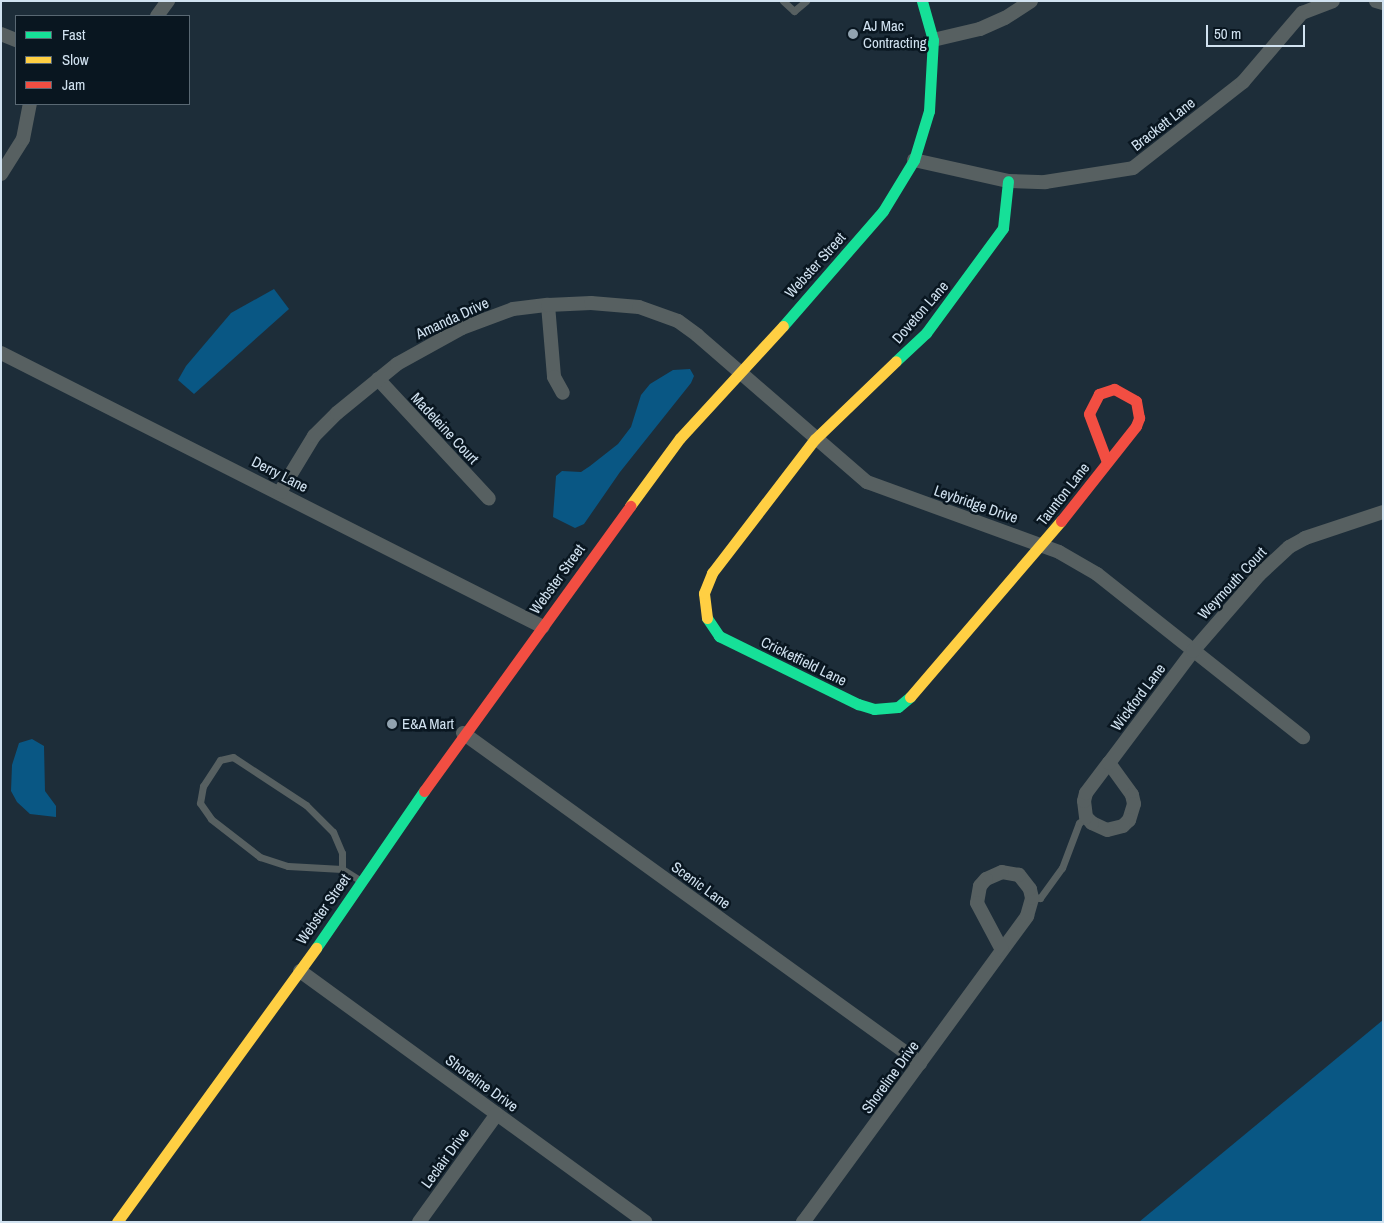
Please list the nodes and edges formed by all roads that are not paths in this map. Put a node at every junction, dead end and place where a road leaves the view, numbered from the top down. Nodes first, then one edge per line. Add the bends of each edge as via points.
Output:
1 (168, 1) edge
2 (782, 1) edge
3 (806, 1) edge
4 (922, 1) edge
5 (1031, 1) edge
6 (1333, 1) edge
7 (1376, 1) edge
8 (1383, 3) edge
9 (158, 15) edge
10 (1, 34) edge
11 (15, 40) edge
12 (933, 40) junction
13 (30, 105) edge
14 (914, 160) junction
15 (1, 174) edge
16 (1008, 181) junction
17 (548, 305) junction
18 (1, 354) edge
19 (738, 371) junction
20 (378, 379) junction
21 (563, 393) dead end
22 (815, 438) junction
23 (1107, 462) junction
24 (280, 492) junction
25 (488, 500) dead end
26 (1383, 512) edge
27 (1042, 545) junction
28 (543, 627) junction
29 (1193, 651) junction
30 (463, 733) junction
31 (1302, 737) dead end
32 (1109, 762) junction
33 (1086, 817) junction
34 (342, 869) junction
35 (361, 881) junction
36 (1032, 898) junction
37 (1002, 950) junction
38 (300, 970) junction
39 (920, 1062) junction
40 (497, 1114) junction
41 (117, 1222) edge
42 (419, 1222) edge
43 (645, 1222) edge
44 (803, 1222) edge

1 - 9 street
2 - 3 lane via 794,11
4 - 12 main road, Webster Street
5 - 12 street via 980,29
6 - 16 street, Brackett Lane via 1302,13 1243,82 1133,168 1045,182
7 - 8 street
10 - 11 street
12 - 14 main road, Webster Street via 929,111
13 - 15 street via 22,139
14 - 16 street, Brackett Lane
14 - 19 main road, Webster Street via 883,211 854,247
16 - 22 main road, Doveton Lane via 1003,228 968,278 926,333
17 - 19 street, Amanda Drive via 616,304 660,312 697,335
17 - 20 street, Amanda Drive via 513,309 462,328 397,364
17 - 21 street via 554,377
18 - 24 street, Derry Lane
19 - 22 street, Leybridge Drive
19 - 28 main road, Webster Street via 680,438
20 - 24 street, Amanda Drive via 314,436
20 - 25 street, Madeleine Court
22 - 27 street, Leybridge Drive via 854,474 879,488
22 - 27 main road, Cricketfield Lane via 712,573 704,593 706,617 719,636 858,704 890,709 911,698
23 - 23 main road, Taunton Lane via 1089,414 1099,394 1114,389 1130,394 1136,401 1138,418
23 - 27 main road, Taunton Lane
24 - 28 street, Derry Lane
26 - 29 street, Weymouth Court via 1306,538 1289,547 1259,575
27 - 29 street, Leybridge Drive via 1097,574
28 - 30 main road, Webster Street
29 - 31 street, Leybridge Drive
29 - 32 street, Wickford Lane
30 - 35 main road, Webster Street
30 - 39 street, Scenic Lane
32 - 33 street, Wickford Lane via 1086,794
32 - 33 street via 1132,795 1133,812 1123,826 1107,830 1092,824
33 - 36 lane via 1078,823 1062,868 1040,898
34 - 34 lane via 288,866 260,857 211,819 200,803 203,786 220,760 233,757 306,805 333,832 342,853
34 - 35 lane
35 - 38 main road, Webster Street
36 - 37 street, Shoreline Drive via 1027,916
36 - 37 street via 1026,881 1010,872 993,874 980,886 980,911
37 - 39 street, Shoreline Drive
38 - 40 street, Shoreline Drive
38 - 41 main road, Webster Street
39 - 44 street, Shoreline Drive
40 - 42 street, Leclair Drive
40 - 43 street, Shoreline Drive

